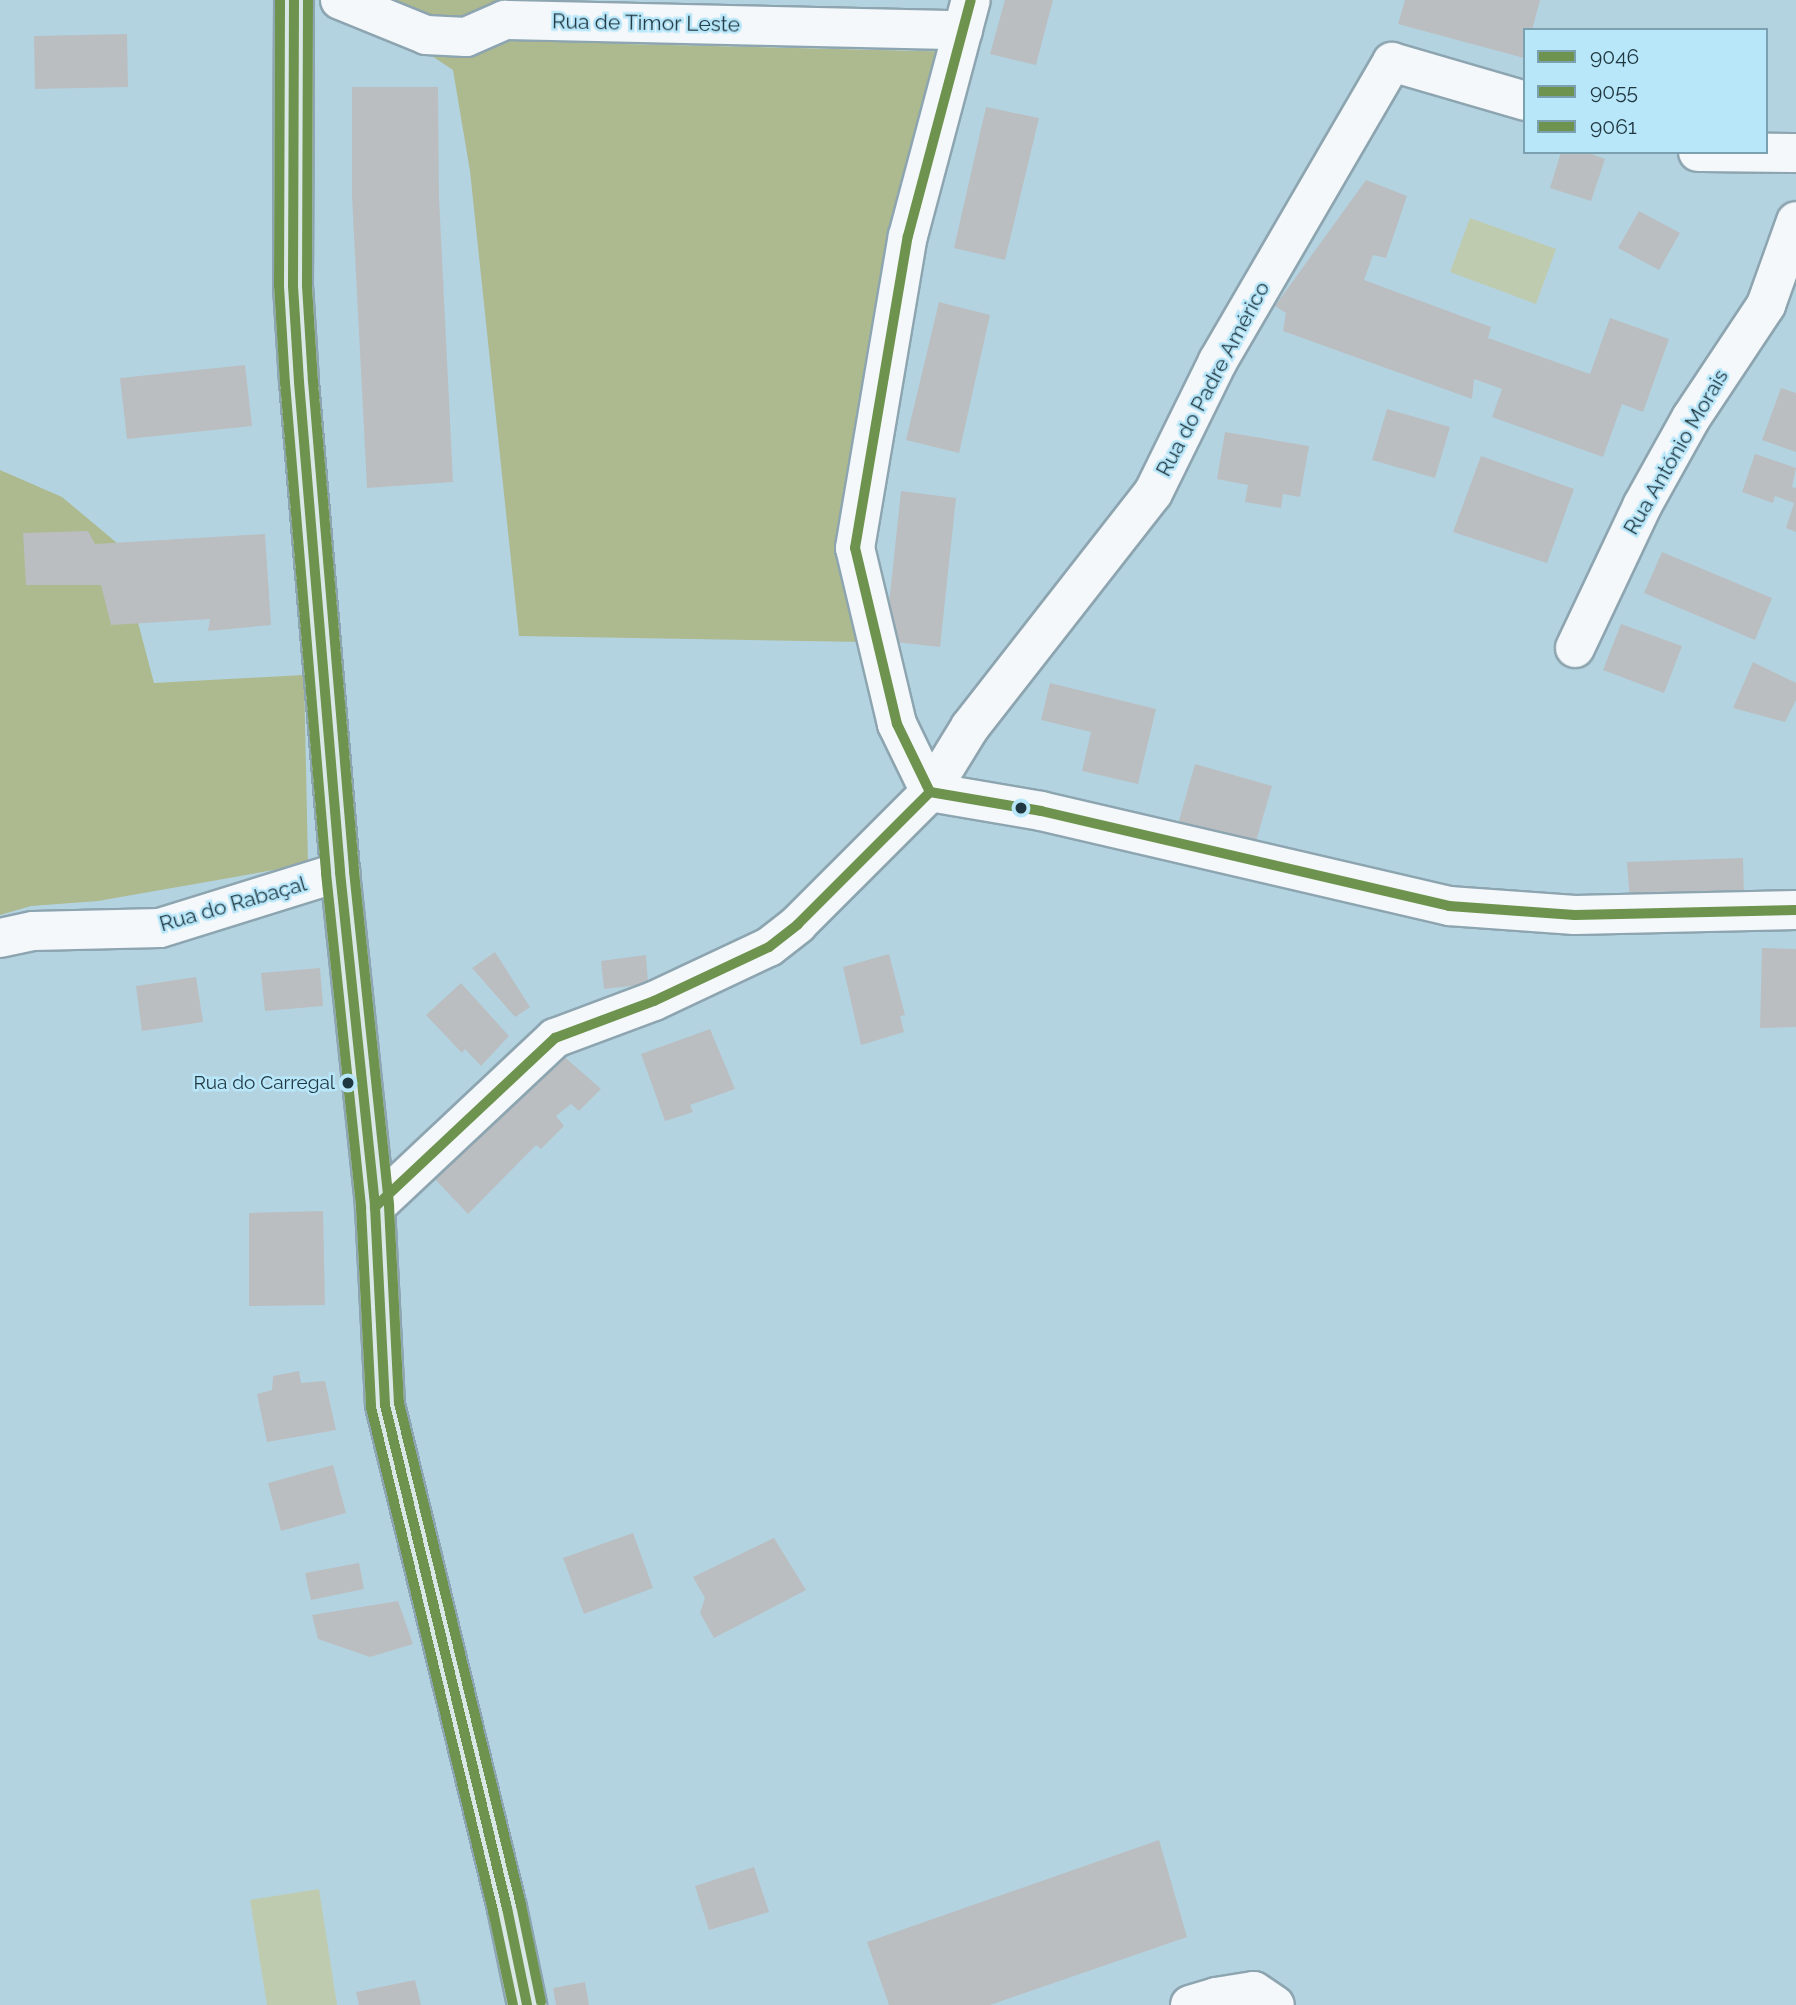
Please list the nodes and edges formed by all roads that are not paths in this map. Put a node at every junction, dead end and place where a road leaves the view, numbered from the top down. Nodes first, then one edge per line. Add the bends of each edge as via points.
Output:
1 (294, 0) edge
2 (340, 0) edge
3 (570, 11) edge
4 (967, 15) edge
5 (1523, 100) edge
6 (1768, 153) edge
7 (1796, 153) edge
8 (1796, 221) edge
9 (1575, 648) dead end
10 (930, 792) junction
11 (340, 873) junction
12 (1796, 910) edge
13 (0, 938) edge
14 (374, 1207) junction
15 (527, 2005) edge
16 (1190, 2005) edge
17 (1275, 2005) edge

1 - 11 main road via 294,300
2 - 3 street, Rua de Timor Leste via 426,35 466,37 505,20
3 - 4 street, Rua de Timor Leste
4 - 10 street via 908,236 855,548 897,724
5 - 10 street, Rua do Padre Américo via 1392,62 1218,361 1153,493 970,727
6 - 7 street
8 - 9 street, Rua António Morais via 1766,305 1660,473
10 - 12 street via 1094,822 1449,906 1575,915
10 - 14 street via 798,924 769,947 654,1001 555,1038
11 - 13 street, Rua do Rabaçal via 160,928 33,931
11 - 14 main road
14 - 15 main road via 385,1405
16 - 17 street via 1254,1992

